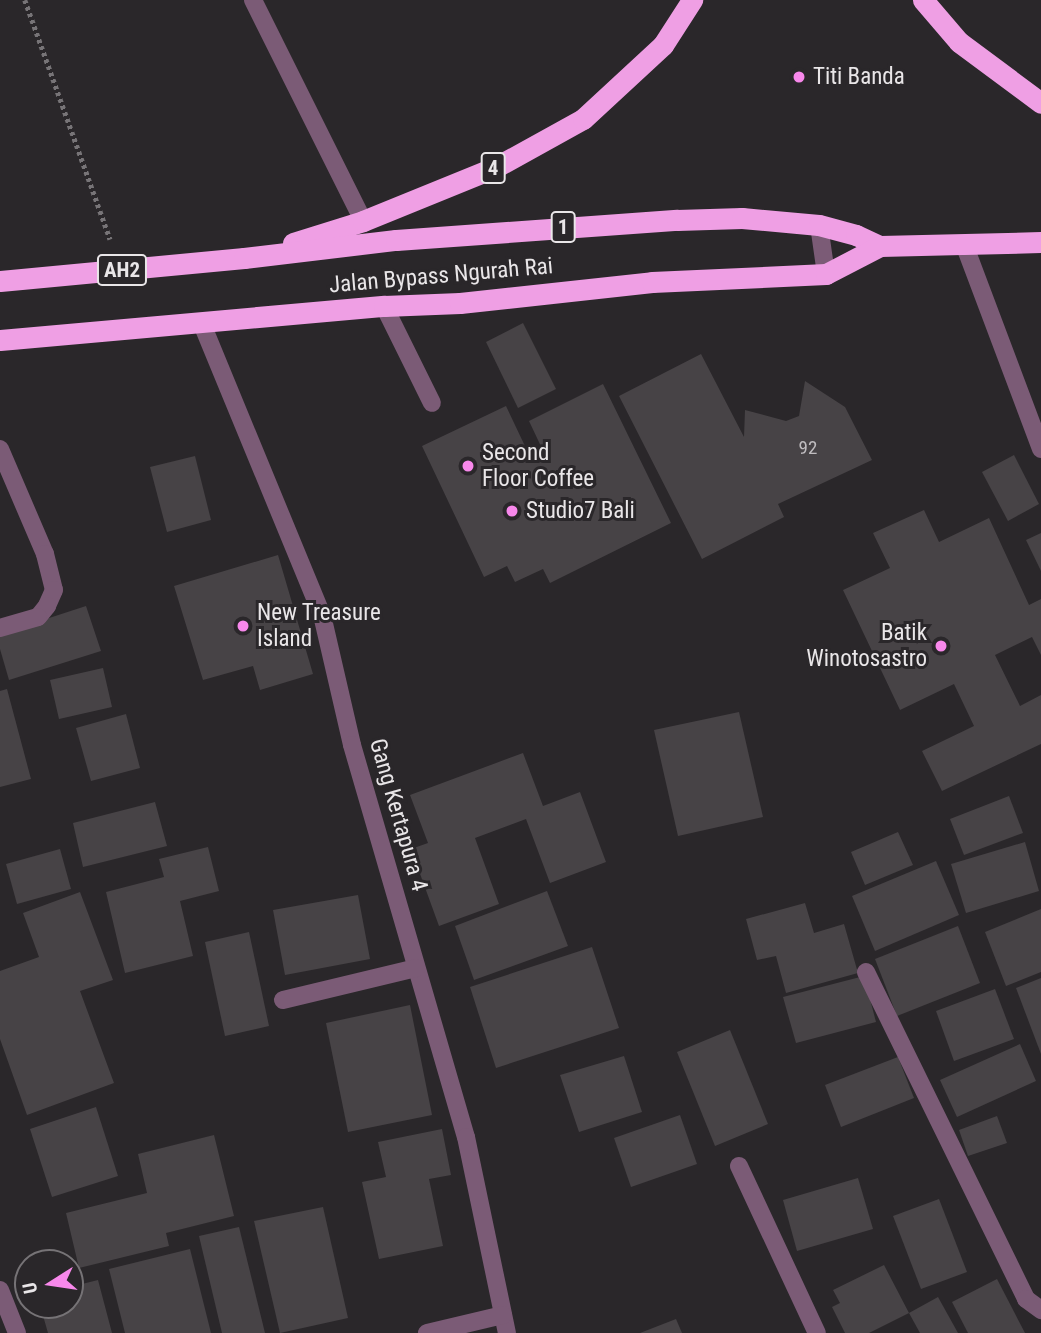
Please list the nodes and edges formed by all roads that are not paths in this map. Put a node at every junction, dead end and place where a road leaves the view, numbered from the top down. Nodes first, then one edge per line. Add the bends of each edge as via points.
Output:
1 (253, 0) edge
2 (692, 0) edge
3 (923, 0) edge
4 (1041, 103) edge
5 (363, 221) junction
6 (819, 225) junction
7 (1041, 242) edge
8 (964, 244) junction
9 (880, 246) junction
10 (244, 258) junction
11 (826, 274) junction
12 (0, 281) edge
13 (384, 306) junction
14 (202, 324) junction
15 (0, 340) edge
16 (432, 403) dead end
17 (0, 449) edge
18 (1041, 449) edge
19 (0, 628) edge
20 (416, 968) junction
21 (866, 972) dead end
22 (283, 1000) dead end
23 (739, 1166) dead end
24 (0, 1290) edge
25 (1041, 1310) edge
26 (505, 1324) edge
27 (17, 1333) edge
28 (426, 1333) edge
29 (817, 1333) edge

1 - 5 street
2 - 5 highway, Jalan Bypass Ngurah Rai / 4 via 663,46 583,119 496,167
3 - 4 highway via 959,42
5 - 10 highway, Jalan Bypass Ngurah Rai / 4
6 - 9 highway, Jalan Bypass Ngurah Rai / 1 via 856,234
6 - 10 highway, Jalan Bypass Ngurah Rai / 1 via 742,218 677,220 410,239
6 - 11 street
7 - 8 highway, Jalan Bypass Ngurah Rai / 1
8 - 9 highway, Jalan Bypass Ngurah Rai / 1
8 - 18 street
9 - 11 highway, Jalan Bypass Ngurah Rai
10 - 12 highway, Jalan Bypass Ngurah Rai / AH2
11 - 13 highway, Jalan Bypass Ngurah Rai via 652,282 460,303
13 - 14 highway, Jalan Bypass Ngurah Rai
13 - 16 street
14 - 15 highway, Jalan Bypass Ngurah Rai
14 - 20 street, Gang Kertapura 4 via 322,615 352,746
17 - 19 street via 45,554 54,590 38,617
20 - 22 street
20 - 26 street, Gang Kertapura 4 via 466,1137
21 - 25 street via 1026,1299
23 - 29 street
24 - 27 street
26 - 28 street

